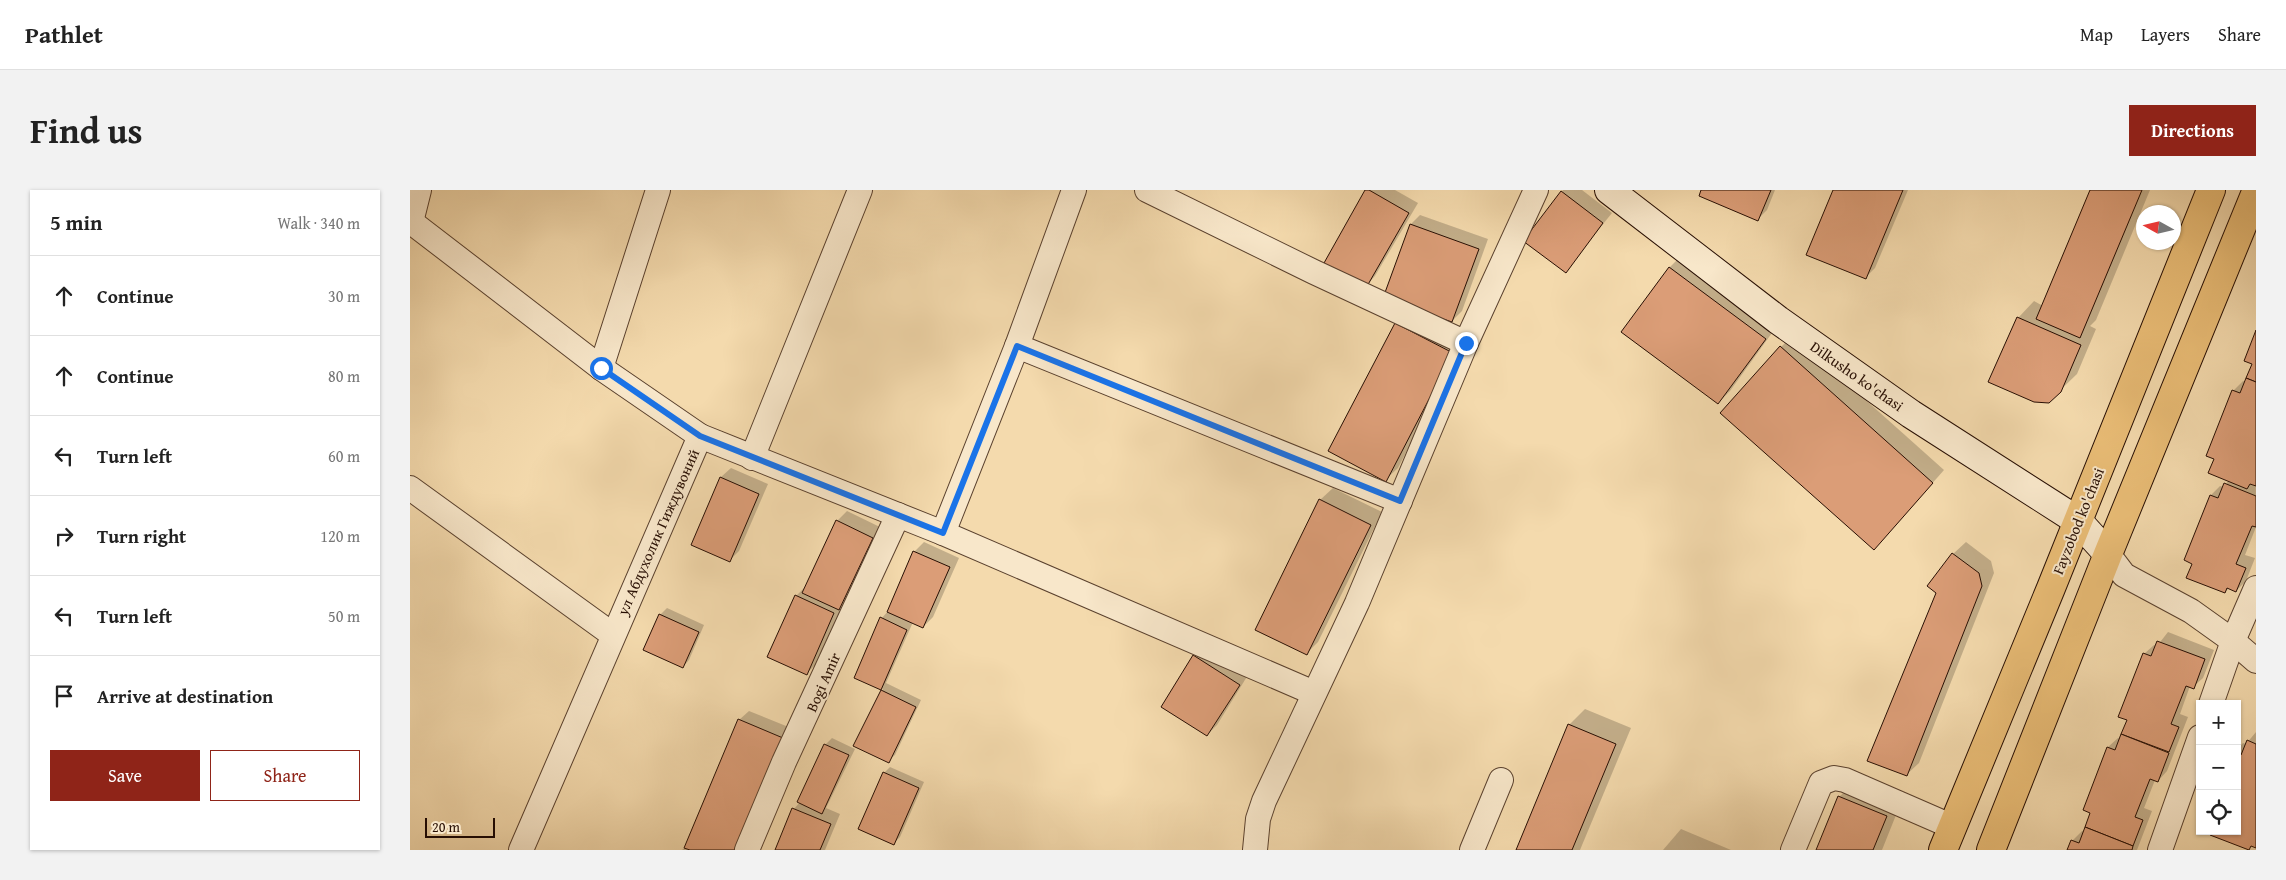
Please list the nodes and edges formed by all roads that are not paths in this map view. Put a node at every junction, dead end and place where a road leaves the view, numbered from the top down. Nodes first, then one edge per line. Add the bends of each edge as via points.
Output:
1 (419, 190) edge
2 (658, 190) edge
3 (860, 190) edge
4 (1074, 190) edge
5 (1147, 190) edge
6 (1536, 190) edge
7 (1609, 190) edge
8 (2211, 190) edge
9 (2256, 192) edge
10 (411, 221) edge
11 (1466, 343) junction
12 (1017, 346) junction
13 (601, 368) junction
14 (700, 436) junction
15 (752, 458) junction
16 (410, 488) edge
17 (1400, 501) junction
18 (898, 515) junction
19 (2078, 521) junction
20 (943, 533) junction
21 (2108, 554) junction
22 (2256, 588) edge
23 (613, 635) junction
24 (2233, 641) junction
25 (2256, 661) edge
26 (1314, 693) junction
27 (2212, 700) edge
28 (2197, 745) edge
29 (1500, 780) dead end
30 (1948, 839) edge
31 (521, 850) edge
32 (748, 850) edge
33 (1255, 850) edge
34 (1472, 850) edge
35 (1793, 850) edge
36 (1992, 850) edge
37 (2160, 850) edge

1 - 10 street
2 - 13 street
3 - 15 street
4 - 12 street
5 - 11 street
6 - 11 street
7 - 19 street, Dilkusho ko'chasi via 1778,320 1903,408
8 - 19 main road, Fayzobod ko'chasi
9 - 21 main road
10 - 13 street, ул Абдухолик Гиждувоний
11 - 17 street
12 - 17 street
12 - 20 street
13 - 14 street, ул Абдухолик Гиждувоний
14 - 15 street
14 - 23 street, ул Абдухолик Гиждувоний
15 - 18 street
16 - 23 street
17 - 26 street
18 - 20 street
18 - 32 street via 784,762
19 - 21 street, Dilkusho ko'chasi
19 - 30 main road, Fayzobod ko'chasi
20 - 26 street
21 - 24 street via 2124,574 2191,611
21 - 36 main road
22 - 24 street
23 - 31 street, ул Абдухолик Гиждувоний
24 - 25 street
24 - 27 street
26 - 33 street via 1264,801 1258,819
28 - 37 street
29 - 34 street
30 - 35 street via 1845,780 1834,778 1821,783

